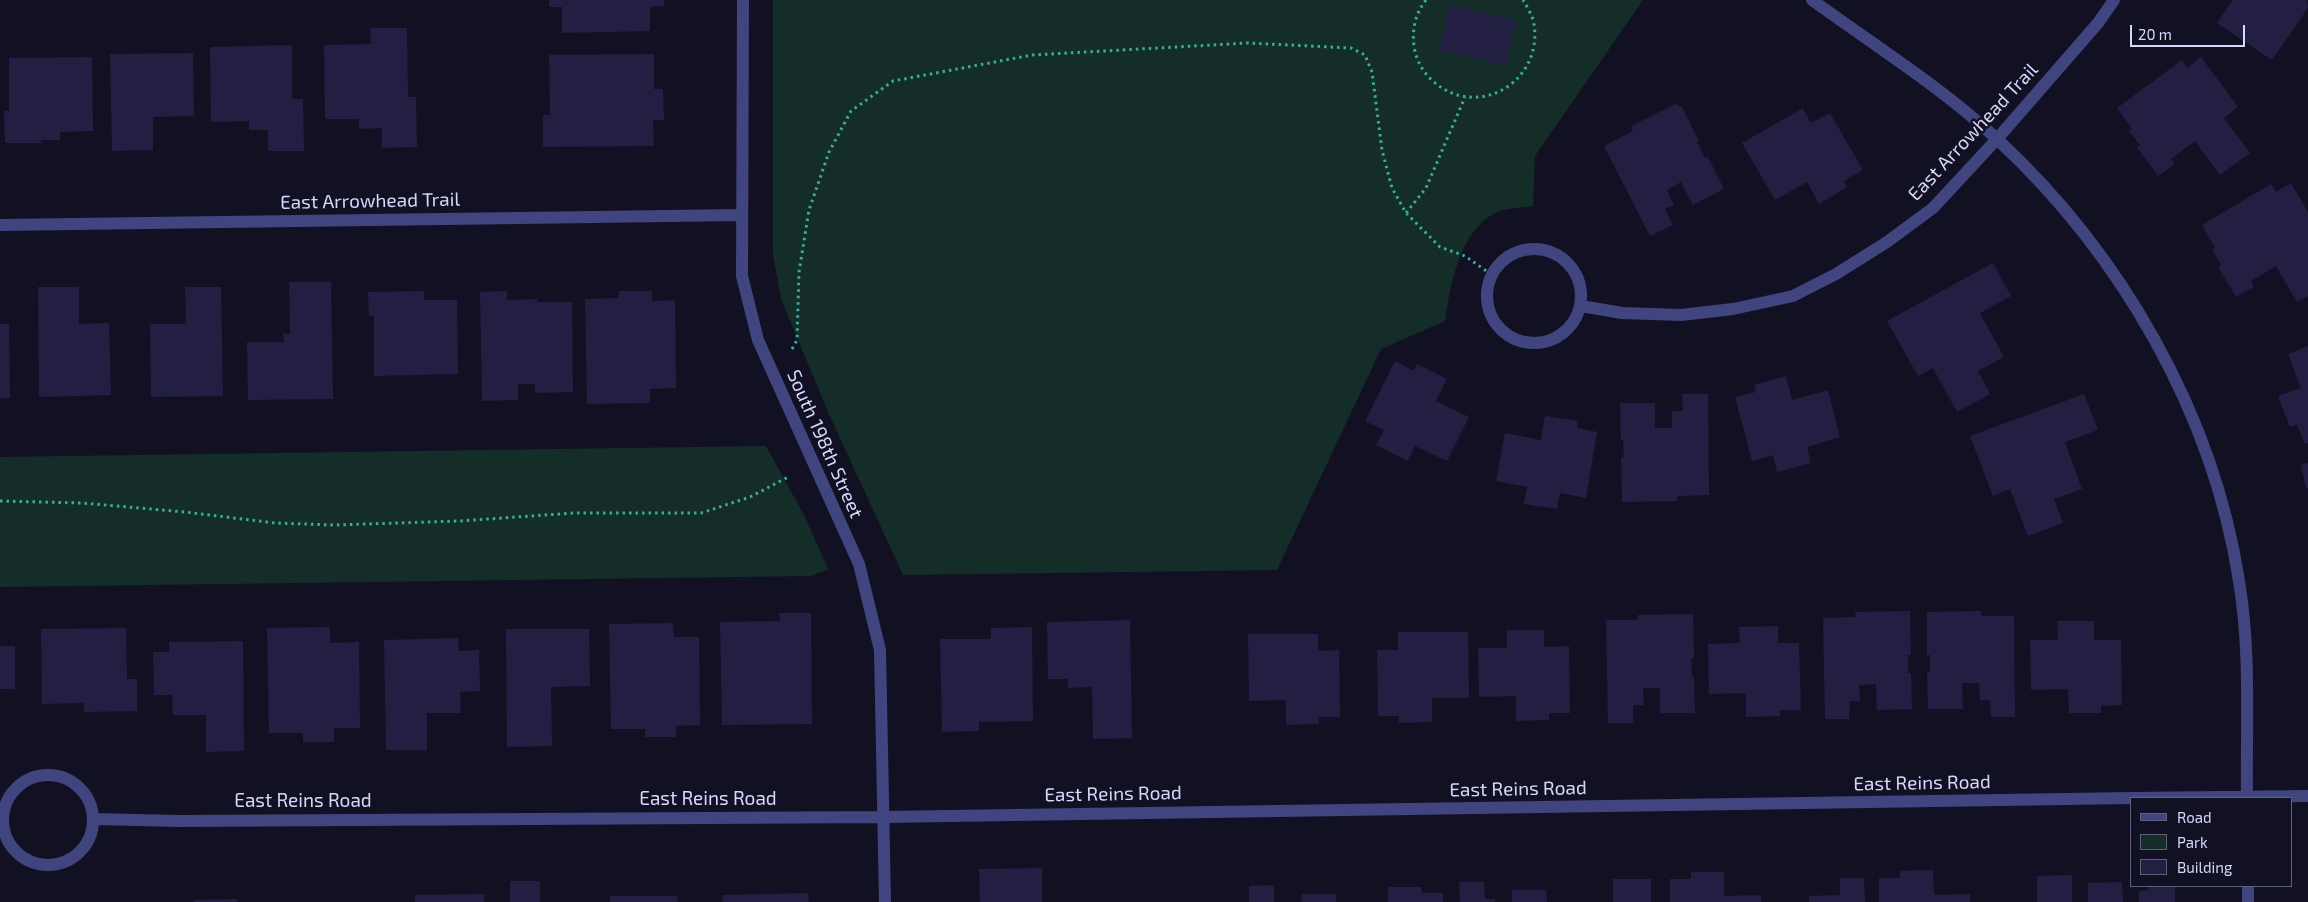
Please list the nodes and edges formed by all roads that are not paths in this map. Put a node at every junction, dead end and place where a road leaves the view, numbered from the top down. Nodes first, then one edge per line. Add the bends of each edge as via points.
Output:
1 (743, 0) edge
2 (1812, 0) edge
3 (2114, 0) edge
4 (1997, 139) junction
5 (742, 215) junction
6 (0, 225) edge
7 (1580, 306) junction
8 (2308, 796) edge
9 (2247, 797) edge
10 (2130, 798) edge
11 (2, 806) edge
12 (884, 817) junction
13 (94, 819) junction
14 (2248, 887) edge
15 (885, 902) edge
16 (2248, 902) edge

1 - 5 street, South 198th Street
2 - 4 street via 1922,78
3 - 4 street, East Arrowhead Trail via 2098,23
4 - 7 street, East Arrowhead Trail via 1933,208 1887,242 1793,296 1733,309 1680,315
4 - 9 street via 2085,235 2122,287 2156,342 2180,390 2207,458 2239,581 2246,644
5 - 6 street, East Arrowhead Trail
5 - 12 street, South 198th Street via 742,276 758,340 859,564 880,650
7 - 7 street via 1582,291 1578,276 1557,254 1543,249 1513,253 1501,262 1488,289 1492,317 1500,329 1526,342 1540,342 1560,335 1575,320
8 - 9 street, East Reins Road
10 - 12 street, East Reins Road
11 - 13 street via 21,783 48,775 62,777 84,792
11 - 13 street via 3,827 11,847 21,858 34,864 49,866 76,857 86,846
12 - 13 street, East Reins Road
12 - 15 street, South 198th Street
14 - 16 street

